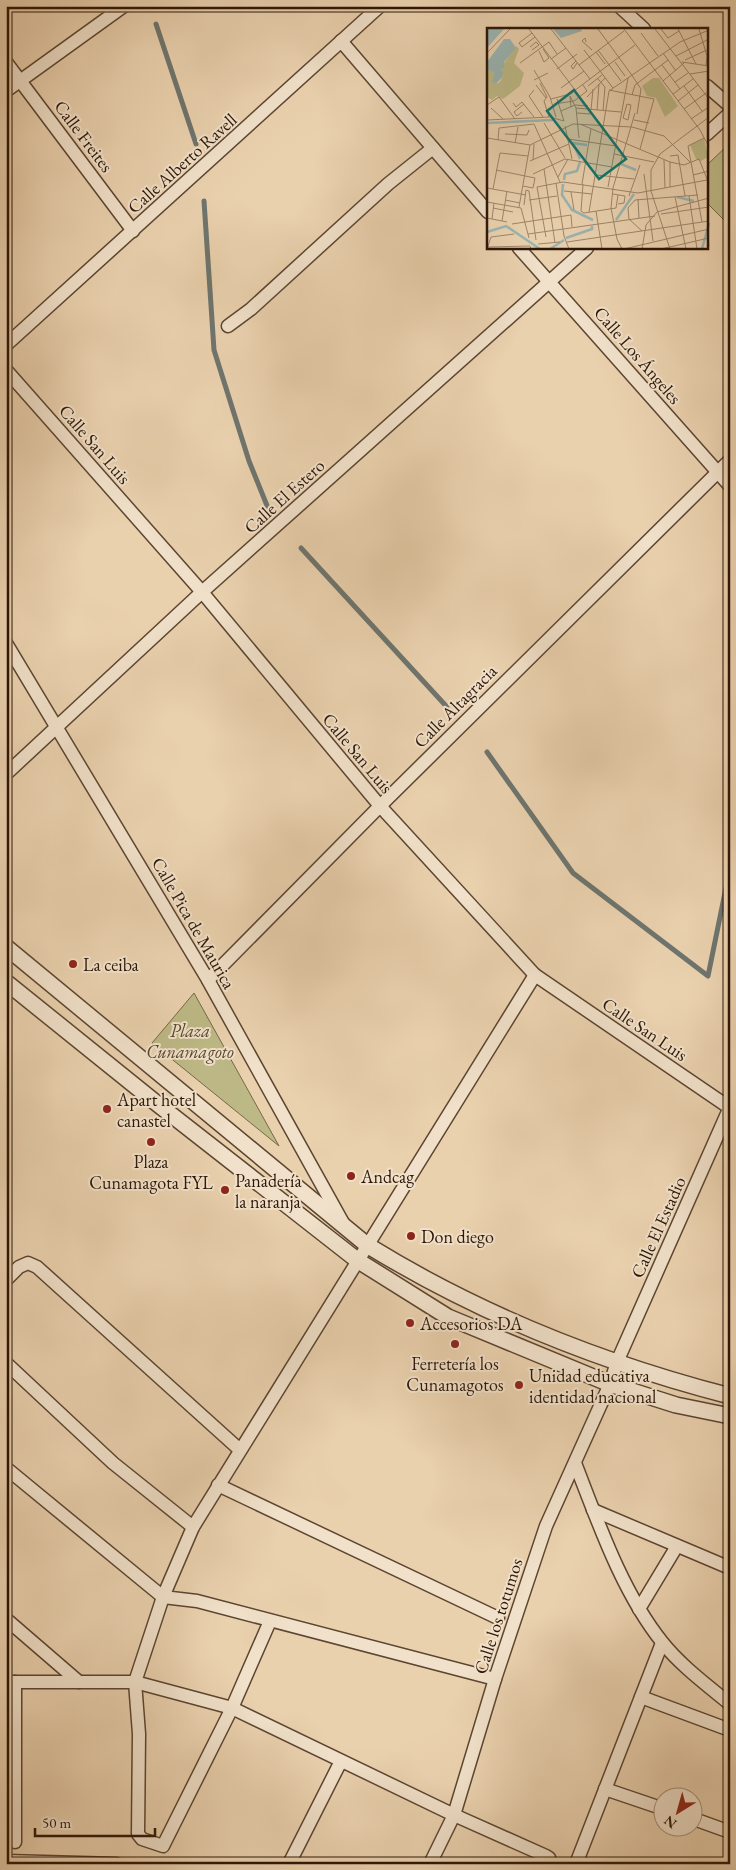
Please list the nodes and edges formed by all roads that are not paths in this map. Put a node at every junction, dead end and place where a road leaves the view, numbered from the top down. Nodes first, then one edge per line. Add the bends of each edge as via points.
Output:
1 (124, 6) edge
2 (380, 6) edge
3 (619, 6) edge
4 (643, 28) edge
5 (341, 41) junction
6 (6, 62) edge
7 (21, 81) junction
8 (708, 87) edge
9 (6, 92) edge
10 (730, 106) edge
11 (730, 113) edge
12 (708, 133) edge
13 (433, 148) junction
14 (487, 211) edge
15 (133, 231) junction
16 (520, 249) edge
17 (586, 249) edge
18 (550, 282) junction
19 (228, 326) dead end
20 (6, 345) edge
21 (6, 370) edge
22 (730, 460) edge
23 (716, 471) junction
24 (730, 486) edge
25 (202, 592) junction
26 (6, 644) edge
27 (58, 727) junction
28 (6, 774) edge
29 (380, 806) junction
30 (6, 947) edge
31 (535, 975) junction
32 (208, 980) junction
33 (6, 982) edge
34 (730, 1107) edge
35 (344, 1225) junction
36 (367, 1245) junction
37 (357, 1260) junction
38 (6, 1280) edge
39 (618, 1362) junction
40 (6, 1363) edge
41 (610, 1384) junction
42 (730, 1396) edge
43 (730, 1416) edge
44 (240, 1450) junction
45 (575, 1463) junction
46 (6, 1468) edge
47 (218, 1485) junction
48 (593, 1510) junction
49 (193, 1527) junction
50 (677, 1546) junction
51 (730, 1568) edge
52 (163, 1598) junction
53 (640, 1609) junction
54 (498, 1618) dead end
55 (6, 1619) edge
56 (270, 1621) junction
57 (662, 1643) junction
58 (495, 1679) junction
59 (11, 1682) edge
60 (79, 1682) junction
61 (135, 1682) junction
62 (641, 1698) junction
63 (730, 1704) edge
64 (232, 1708) junction
65 (730, 1730) edge
66 (341, 1761) junction
67 (605, 1789) junction
68 (654, 1806) edge
69 (454, 1815) junction
70 (704, 1823) edge
71 (730, 1832) edge
72 (15, 1842) dead end
73 (6, 1861) edge
74 (117, 1864) edge
75 (289, 1864) edge
76 (430, 1864) edge
77 (548, 1864) edge
78 (576, 1864) edge

1 - 7 street
2 - 5 street, Calle Alberto Ravell
3 - 4 street
5 - 13 street
5 - 15 street, Calle Alberto Ravell
6 - 7 street, Calle Freites
7 - 9 street
7 - 15 street, Calle Freites
8 - 10 street
11 - 12 street
13 - 14 street
13 - 19 street
15 - 20 street, Calle Alberto Ravell
16 - 18 street, Calle Los Ángeles
17 - 18 street, Calle El Estero
18 - 23 street, Calle Los Ángeles
18 - 25 street, Calle El Estero
21 - 25 street, Calle San Luis
22 - 23 street, Calle Altagracia
23 - 24 street, Calle Los Ángeles
23 - 29 street, Calle Altagracia
25 - 27 street, Calle El Estero
25 - 29 street, Calle San Luis
26 - 27 street, Calle Pica de Maurica
27 - 28 street, Calle El Estero
27 - 32 street, Calle Pica de Maurica
29 - 31 street, Calle San Luis
29 - 32 street, Calle Altagracia
30 - 35 street
31 - 34 street, Calle San Luis
31 - 36 street
32 - 35 street, Calle Pica de Maurica
33 - 37 street
34 - 39 street, Calle El Estadio
35 - 36 street
36 - 37 street
36 - 39 street via 462,1299 572,1347
37 - 41 street via 448,1317
37 - 44 street
38 - 44 street via 28,1263 37,1267
39 - 41 street, Calle El Estadio
39 - 42 street
40 - 49 street via 113,1463
41 - 43 street via 676,1405
41 - 45 street, Calle los totumos
44 - 47 street
45 - 48 street
45 - 58 street, Calle los totumos via 546,1526
46 - 52 street
47 - 49 street
47 - 54 street
48 - 50 street
48 - 53 street
49 - 52 street
50 - 51 street
50 - 53 street
52 - 56 street via 197,1601
52 - 61 street
53 - 57 street
55 - 60 street
56 - 58 street
56 - 64 street
57 - 62 street
57 - 63 street
58 - 69 street, Calle los totumos
59 - 60 street
59 - 72 street
60 - 61 street
61 - 64 street
61 - 64 street via 138,1834 142,1839 162,1846
62 - 65 street
62 - 67 street
64 - 66 street
66 - 69 street
66 - 75 street
67 - 68 street
67 - 78 street
69 - 76 street, Calle los totumos
69 - 77 street via 546,1856
70 - 71 street
73 - 74 street

